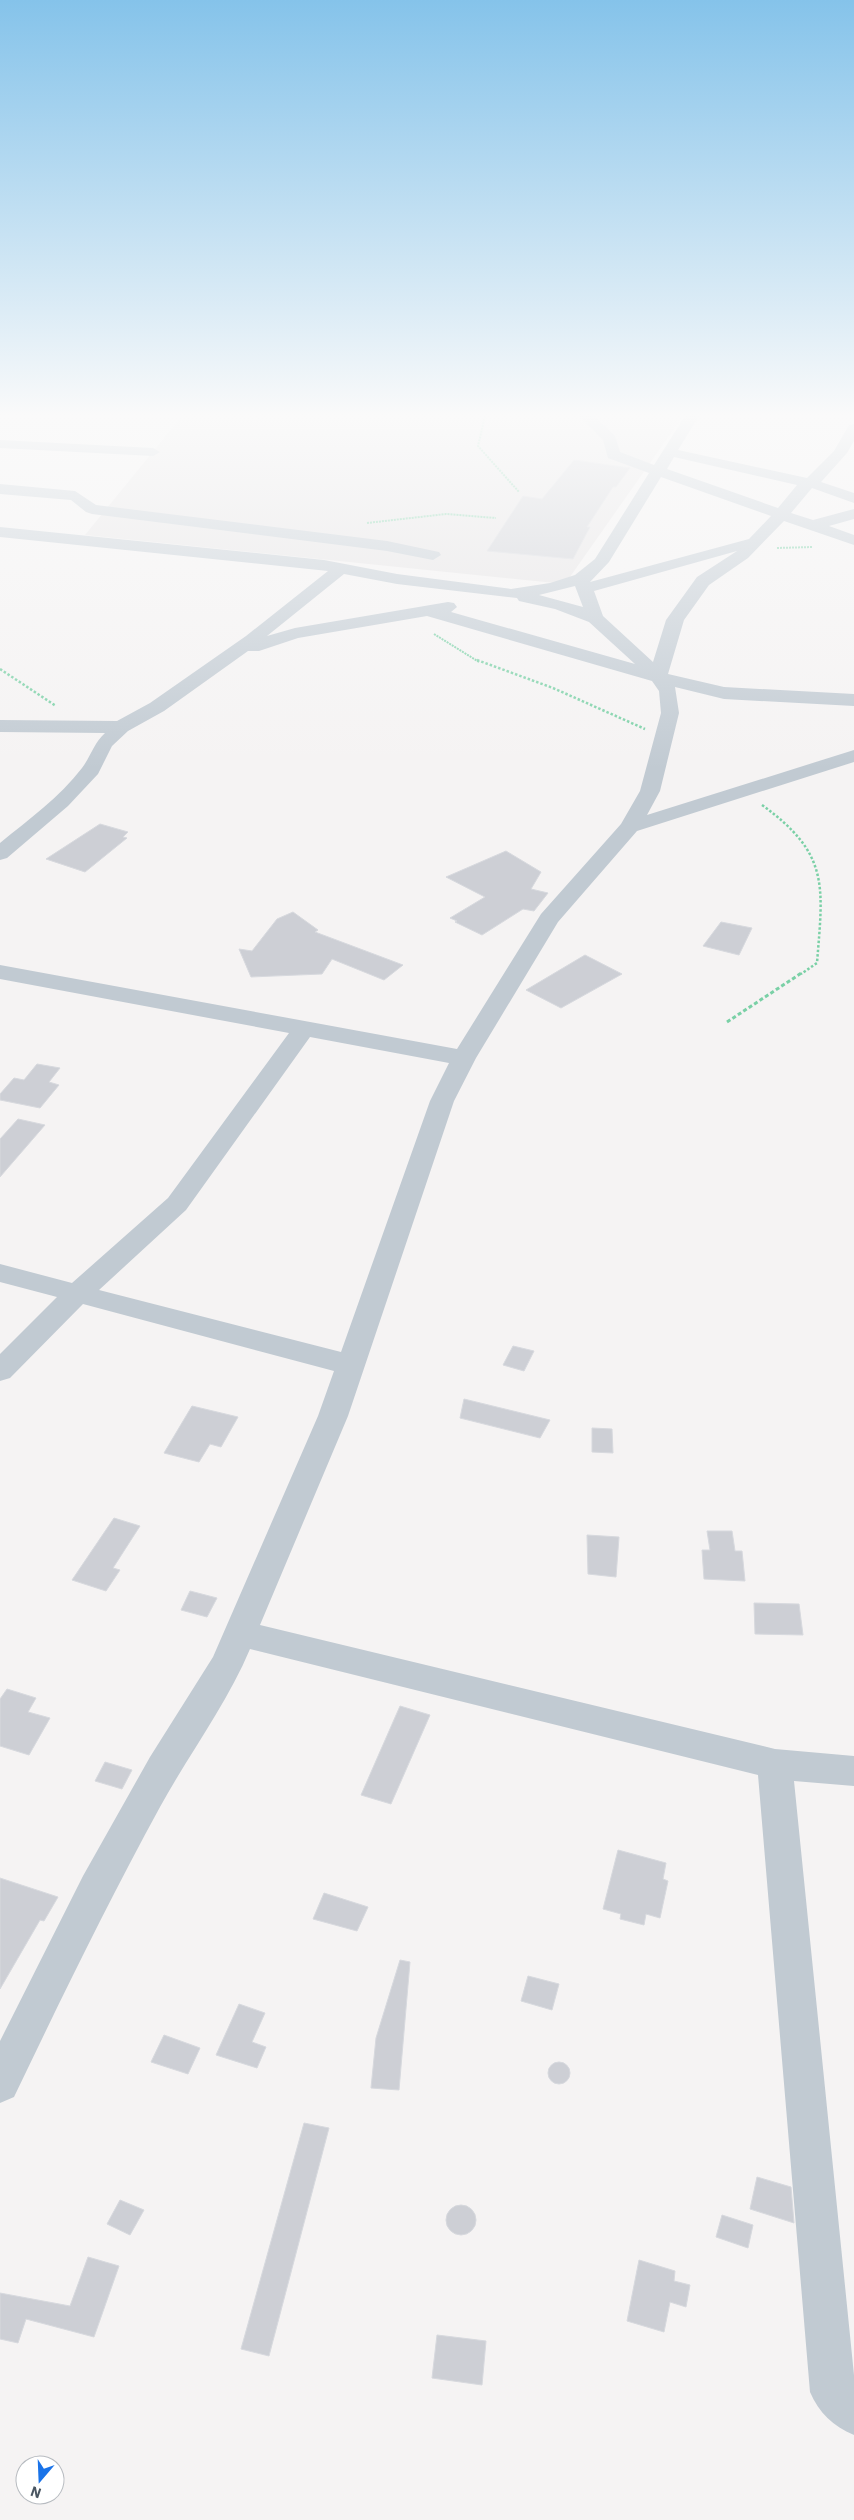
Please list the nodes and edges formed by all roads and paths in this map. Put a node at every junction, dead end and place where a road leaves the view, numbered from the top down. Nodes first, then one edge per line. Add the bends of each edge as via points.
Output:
1 (16, 534) edge
2 (289, 534) edge
3 (619, 534) edge
4 (762, 534) edge
5 (784, 534) edge
6 (836, 534) edge
7 (854, 540) edge
8 (755, 541) junction
9 (817, 548) dead end
10 (433, 555) dead end
11 (742, 555) junction
12 (340, 569) junction
13 (583, 584) junction
14 (511, 594) junction
15 (430, 611) junction
16 (404, 615) junction
17 (595, 618) junction
18 (232, 654) junction
19 (658, 676) junction
20 (854, 700) edge
21 (0, 726) edge
22 (121, 728) junction
23 (664, 737) junction
24 (854, 756) edge
25 (739, 791) junction
26 (630, 827) junction
27 (0, 854) edge
28 (0, 972) edge
29 (727, 1022) dead end
30 (304, 1028) junction
31 (464, 1058) junction
32 (0, 1273) edge
33 (78, 1293) junction
34 (351, 1365) junction
35 (0, 1371) edge
36 (240, 1634) junction
37 (776, 1764) junction
38 (854, 1771) edge
39 (0, 2083) edge
40 (854, 2412) edge

1 - 12 street
2 - 10 street
3 - 13 street
4 - 8 street
5 - 8 street
6 - 7 street
8 - 11 street
8 - 13 street
9 - 11 path via 790,546
11 - 19 street via 703,581 675,620
12 - 14 street
12 - 18 street
13 - 14 street
13 - 17 street
14 - 15 street
14 - 17 street via 560,605
15 - 16 street
15 - 19 street
16 - 18 street via 295,633
16 - 23 path via 480,662 552,688
17 - 19 street
18 - 22 street
19 - 20 street via 724,693
19 - 23 street via 668,691 670,713
21 - 22 street
22 - 27 street via 104,744 91,770 62,802
23 - 26 street via 650,791
24 - 25 street
25 - 26 street
25 - 29 path via 778,815 804,842 819,868 821,904 817,963
26 - 31 street via 549,919
28 - 30 street
30 - 31 street
30 - 33 street via 177,1204
31 - 34 street via 442,1101
32 - 33 street
33 - 34 street
33 - 35 street
34 - 36 street via 333,1416
36 - 37 street
36 - 39 street via 227,1663 96,1888
37 - 38 street
37 - 40 street via 833,2392

